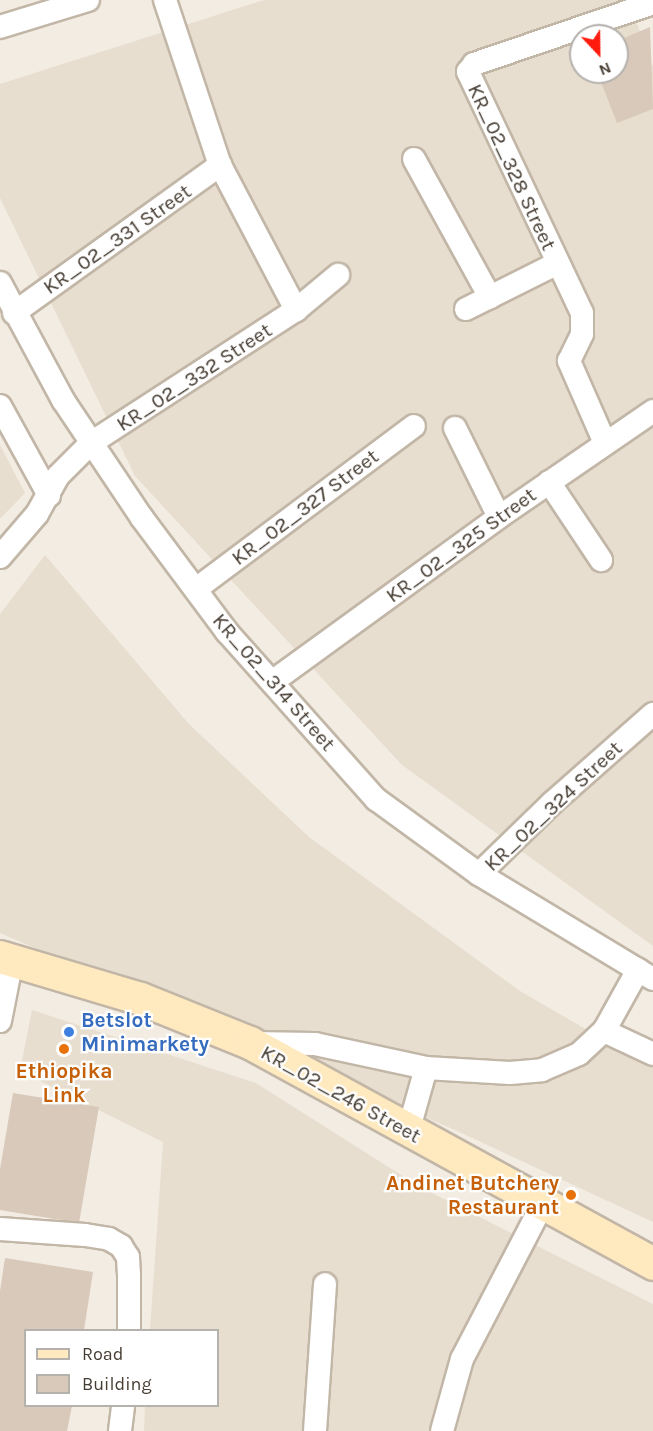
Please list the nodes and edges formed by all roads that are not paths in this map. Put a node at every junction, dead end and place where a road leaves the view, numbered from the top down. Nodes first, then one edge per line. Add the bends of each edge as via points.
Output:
1 (88, 0) edge
2 (165, 0) edge
3 (653, 3) edge
4 (0, 27) edge
5 (414, 159) dead end
6 (220, 165) junction
7 (558, 263) junction
8 (338, 274) dead end
9 (0, 283) edge
10 (490, 297) junction
11 (466, 309) dead end
12 (296, 310) junction
13 (14, 313) junction
14 (0, 406) edge
15 (651, 420) edge
16 (414, 426) dead end
17 (455, 428) dead end
18 (91, 443) junction
19 (605, 443) junction
20 (549, 482) junction
21 (49, 495) junction
22 (499, 517) junction
23 (0, 557) edge
24 (601, 560) dead end
25 (196, 589) junction
26 (272, 682) junction
27 (653, 714) edge
28 (479, 874) junction
29 (6, 959) edge
30 (645, 975) edge
31 (0, 1021) edge
32 (604, 1031) junction
33 (250, 1043) junction
34 (653, 1054) edge
35 (426, 1068) junction
36 (408, 1132) junction
37 (542, 1205) junction
38 (0, 1229) edge
39 (653, 1264) edge
40 (325, 1284) dead end
41 (129, 1329) edge
42 (123, 1407) edge
43 (120, 1431) edge
44 (315, 1431) edge
45 (442, 1431) edge

1 - 4 street
2 - 6 street
3 - 7 street, KR_02_328 Street via 474,64 468,72
5 - 10 street
6 - 12 street
6 - 13 street, KR_02_331 Street
7 - 10 street
7 - 19 street, KR_02_328 Street via 584,324 571,352 572,372
8 - 12 street, KR_02_332 Street
9 - 13 street, KR_02_314 Street
10 - 11 street
12 - 18 street, KR_02_332 Street
13 - 18 street, KR_02_314 Street
14 - 21 street
15 - 19 street, KR_02_325 Street
16 - 25 street, KR_02_327 Street
17 - 22 street
18 - 21 street, KR_02_332 Street via 58,476
18 - 25 street, KR_02_314 Street
19 - 20 street, KR_02_325 Street
20 - 22 street, KR_02_325 Street
20 - 24 street
21 - 23 street, KR_02_332 Street
22 - 26 street, KR_02_325 Street
25 - 26 street, KR_02_314 Street
26 - 28 street, KR_02_314 Street via 376,799
27 - 28 street, KR_02_324 Street
28 - 30 street, KR_02_314 Street
29 - 31 street
29 - 33 street, KR_02_246 Street via 141,999
30 - 32 street
32 - 34 street
32 - 35 street via 579,1054 542,1071
33 - 35 street via 315,1044
33 - 36 street, KR_02_246 Street
35 - 36 street
36 - 37 street, KR_02_246 Street
37 - 39 street, KR_02_246 Street
37 - 45 street via 462,1359
38 - 41 street via 85,1235 109,1239 121,1246 128,1257
40 - 44 street
42 - 43 street

